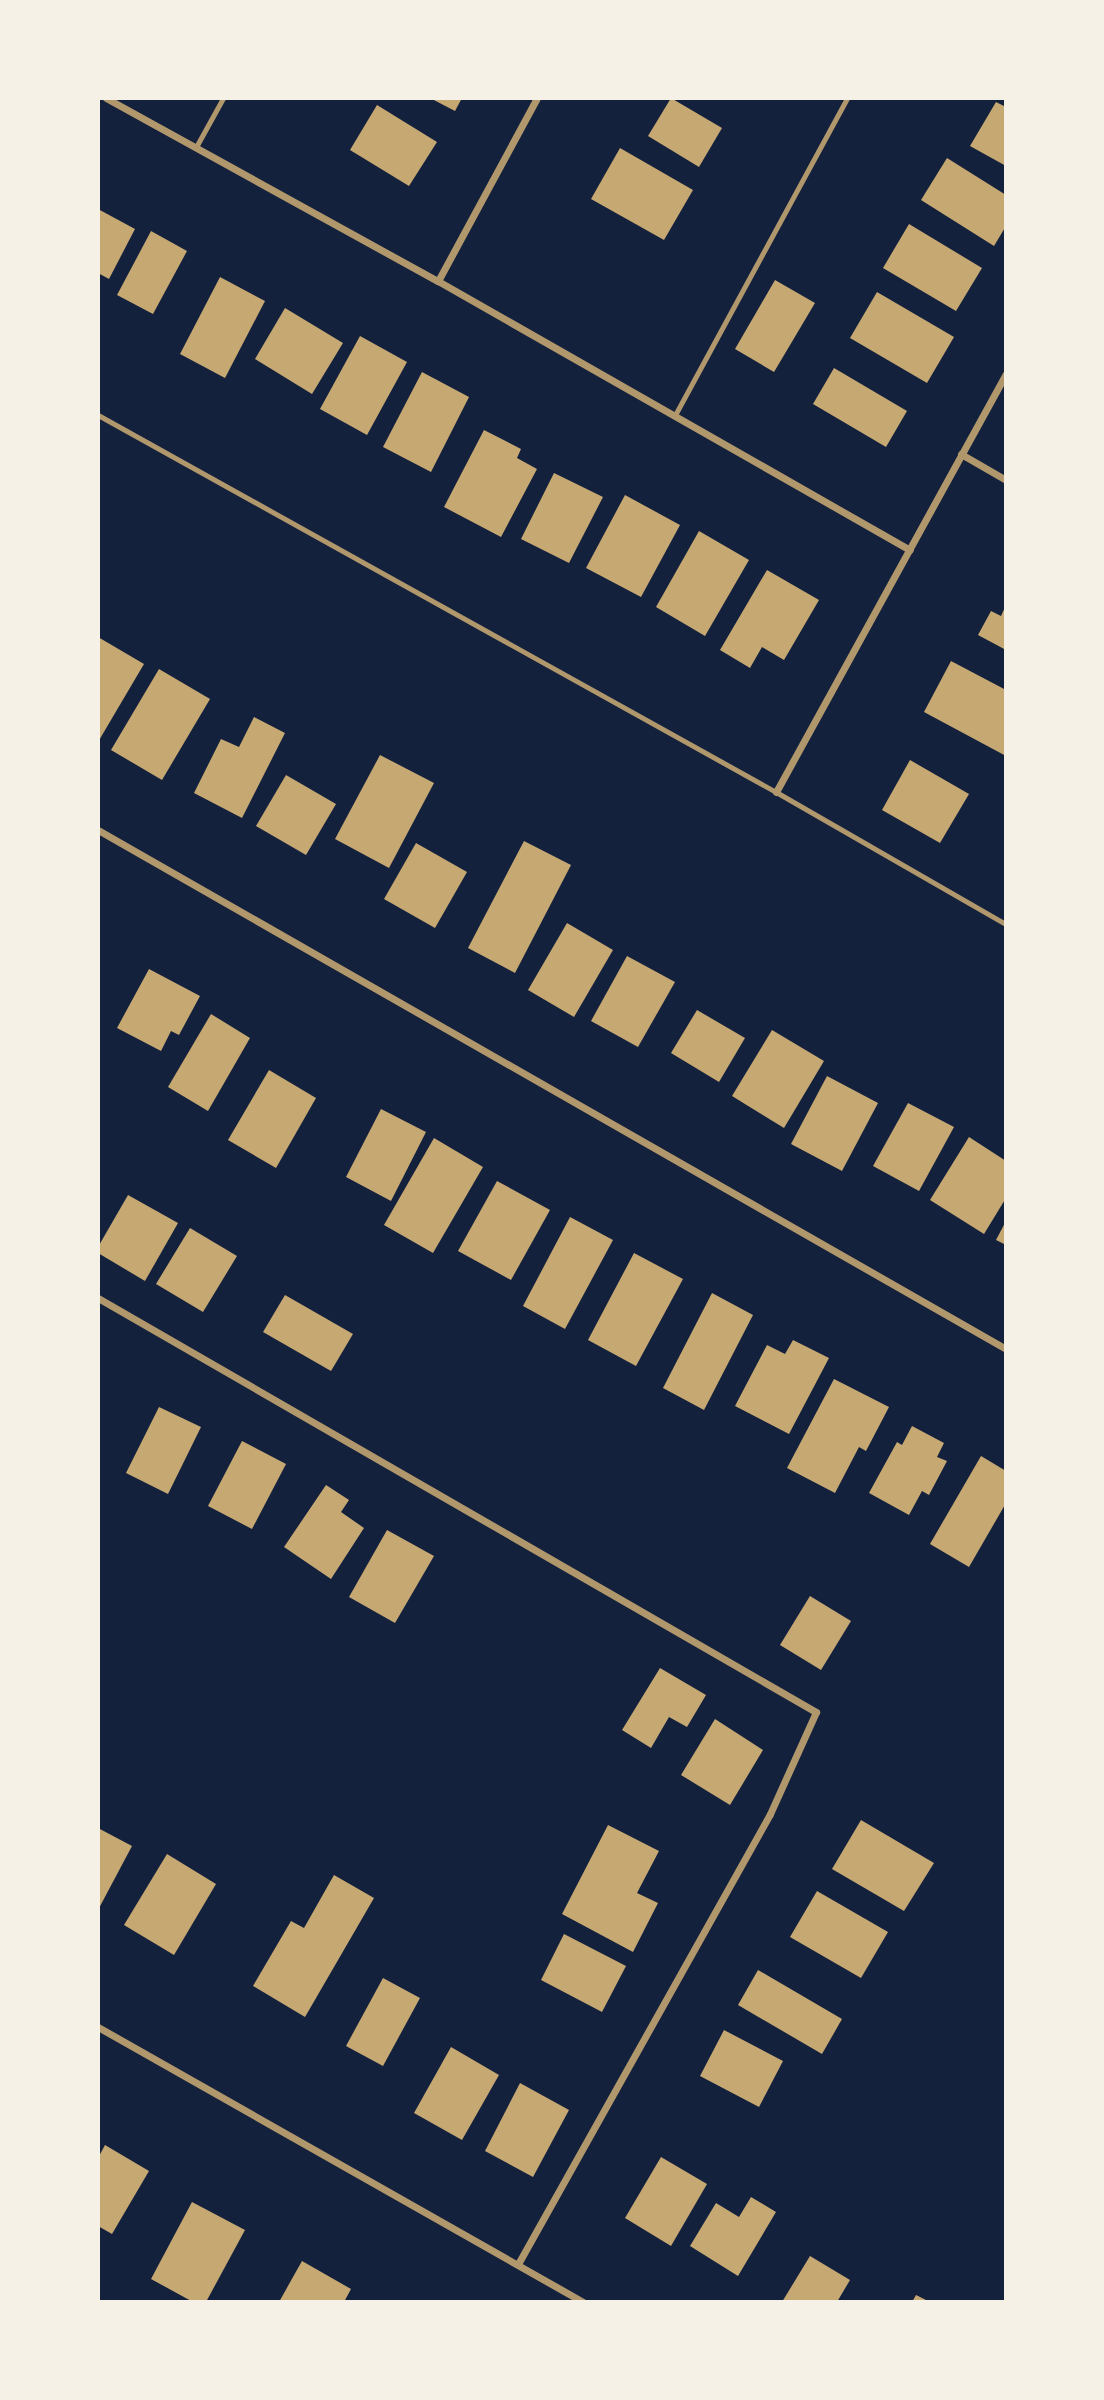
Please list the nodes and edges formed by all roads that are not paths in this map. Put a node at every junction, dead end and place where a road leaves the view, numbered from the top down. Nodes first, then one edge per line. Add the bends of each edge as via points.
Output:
1 (106, 98) edge
2 (223, 98) edge
3 (537, 98) edge
4 (847, 98) edge
5 (196, 147) junction
6 (438, 281) junction
7 (1006, 374) edge
8 (98, 415) edge
9 (675, 415) junction
10 (961, 454) junction
11 (1006, 480) edge
12 (911, 550) junction
13 (776, 792) junction
14 (98, 830) edge
15 (1006, 924) edge
16 (98, 1298) edge
17 (1006, 1349) edge
18 (98, 2027) edge
19 (518, 2264) junction
20 (583, 2302) edge

1 - 5 street
2 - 5 lane
3 - 6 street
4 - 9 lane
5 - 6 street
6 - 9 street
7 - 10 street
8 - 13 lane
9 - 12 street
10 - 11 street
10 - 12 street
12 - 13 street
13 - 15 lane
14 - 17 street
16 - 19 street via 816,1712 770,1814
18 - 19 street
19 - 20 street

